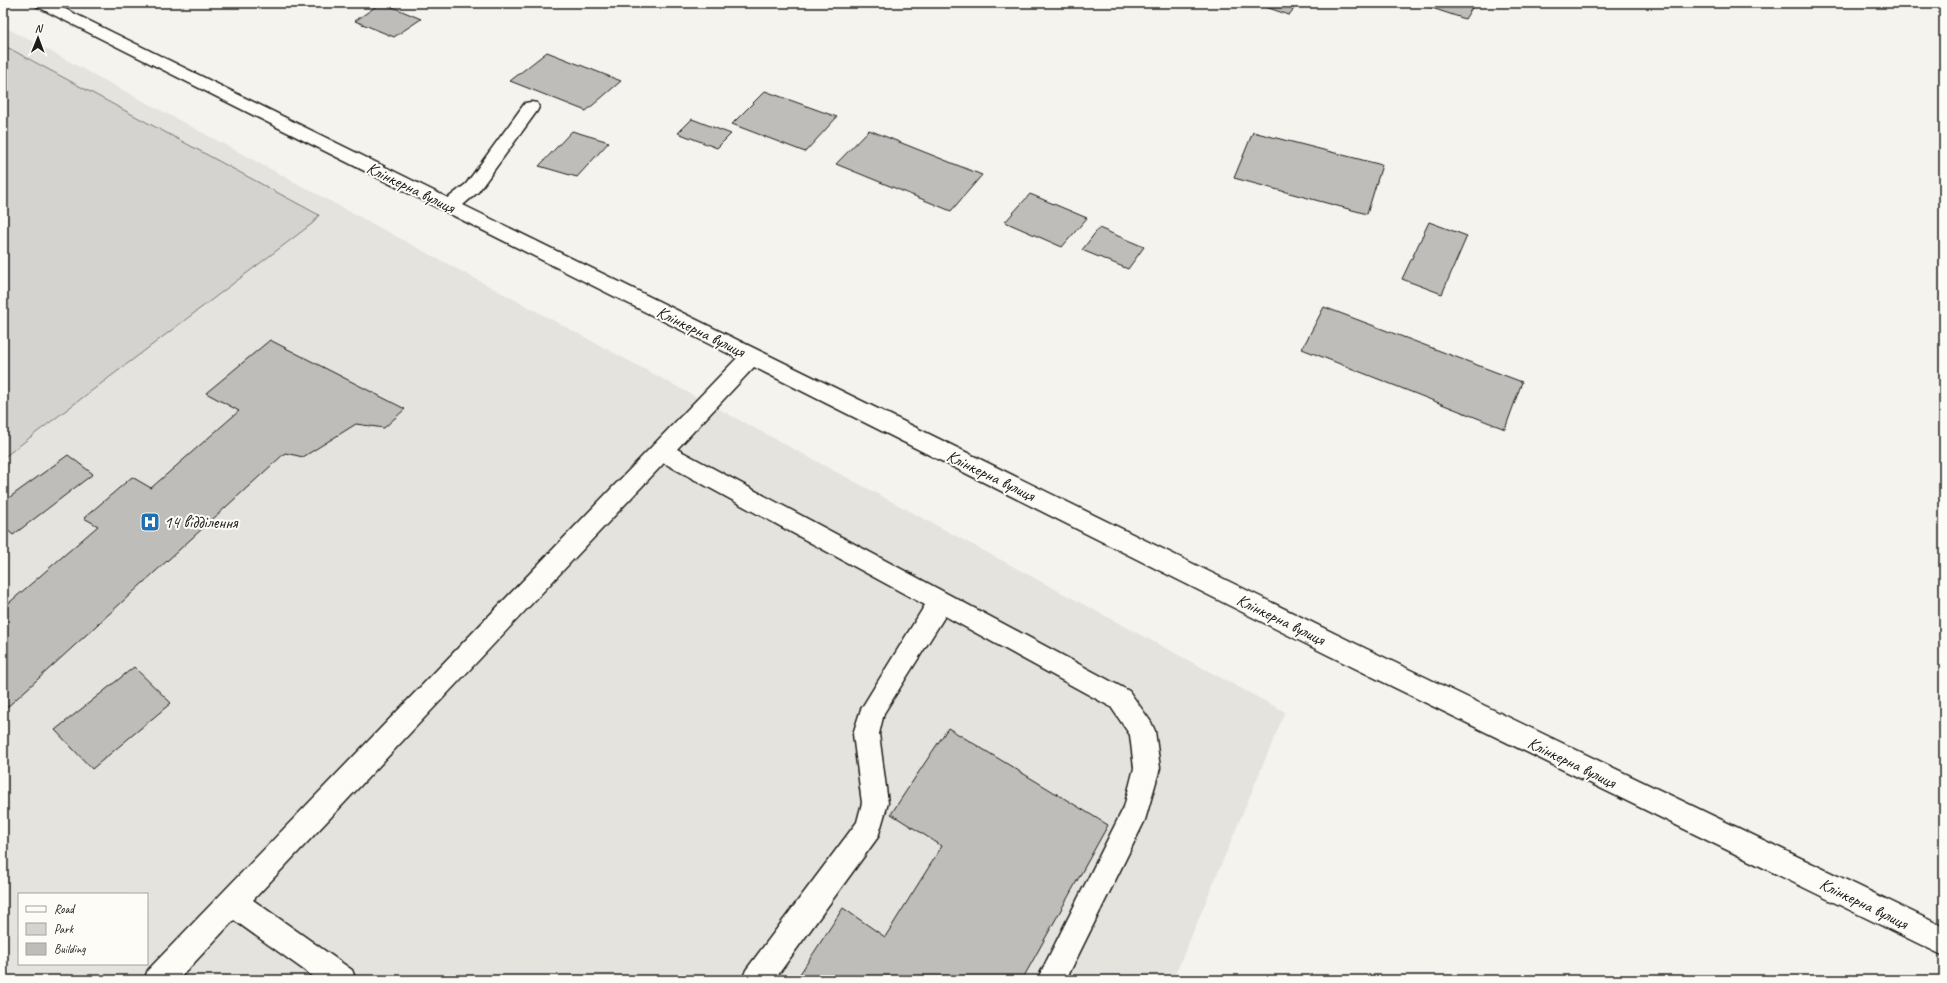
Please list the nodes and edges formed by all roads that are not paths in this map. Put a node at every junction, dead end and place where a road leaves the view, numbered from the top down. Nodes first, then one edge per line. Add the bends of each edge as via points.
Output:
1 (41, 3) edge
2 (531, 107) dead end
3 (450, 206) junction
4 (752, 356) junction
5 (662, 451) junction
6 (941, 601) junction
7 (232, 902) junction
8 (1944, 942) edge
9 (158, 980) edge
10 (342, 980) edge
11 (756, 980) edge
12 (1052, 980) edge

1 - 3 street, Клінкерна вулиця
2 - 3 street via 472,188
3 - 4 street, Клінкерна вулиця
4 - 5 street
4 - 8 street, Клінкерна вулиця via 1354,655
5 - 6 street
5 - 7 street
6 - 11 street via 873,709 866,734 875,803 869,828
6 - 12 street via 1120,699 1142,731 1147,768 1136,811
7 - 9 street
7 - 10 street

